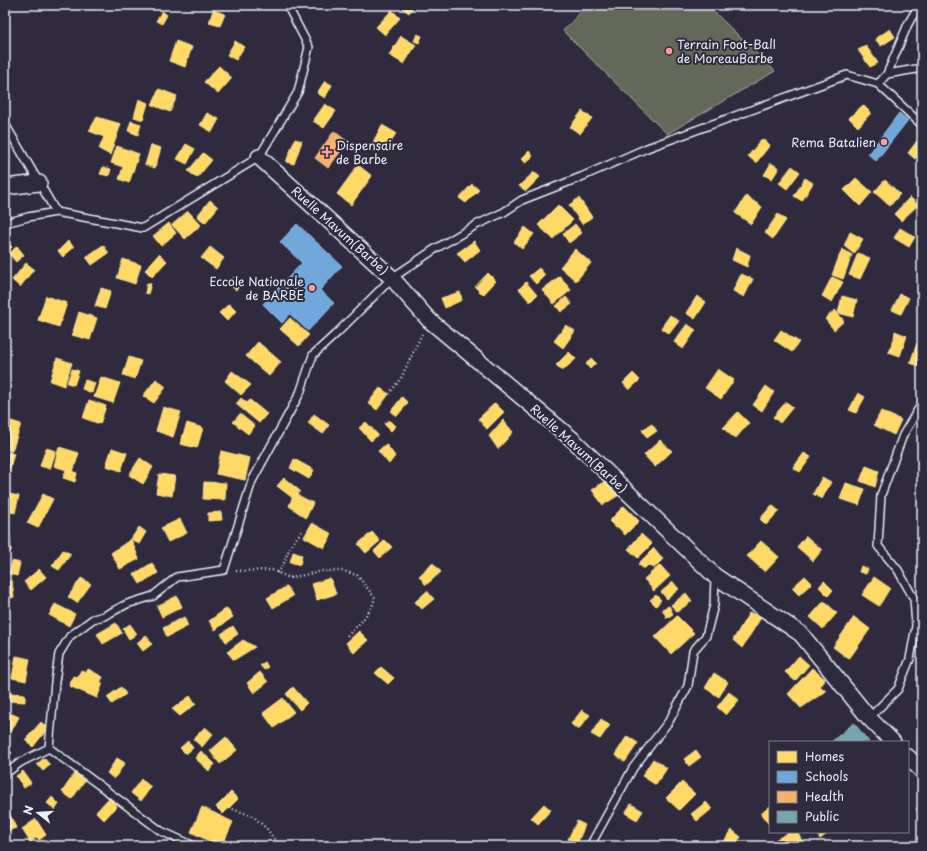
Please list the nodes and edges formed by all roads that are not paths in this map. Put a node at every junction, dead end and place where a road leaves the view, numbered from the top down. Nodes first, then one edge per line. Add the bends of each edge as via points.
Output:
1 (287, 5) edge
2 (919, 5) edge
3 (922, 68) edge
4 (887, 74) junction
5 (878, 84) junction
6 (5, 124) edge
7 (922, 125) edge
8 (259, 157) junction
9 (40, 183) junction
10 (5, 187) edge
11 (56, 212) junction
12 (5, 223) edge
13 (392, 278) junction
14 (922, 403) edge
15 (715, 576) junction
16 (870, 718) junction
17 (892, 741) edge
18 (49, 748) junction
19 (909, 758) edge
20 (922, 771) edge
21 (5, 774) edge
22 (194, 846) edge
23 (590, 846) edge

1 - 8 lane via 309,47 298,92
2 - 4 lane
3 - 4 lane
4 - 5 lane
5 - 7 lane
5 - 13 lane via 847,76 647,148 522,200 435,249
6 - 9 lane
8 - 11 lane via 142,228
8 - 13 street, Ruelle Mavum(Barbe)
9 - 10 street
9 - 11 lane
11 - 12 lane
13 - 15 street, Ruelle Mavum(Barbe) via 429,320 572,439
13 - 18 lane via 313,354 300,393 252,481 224,570 176,577 153,596 92,619 70,636 59,654
14 - 16 lane via 903,435 881,494 878,546 898,570 914,599 916,626 910,659 898,689
15 - 16 street, Ruelle Mavum(Barbe) via 801,634
15 - 23 lane via 714,605 706,636 693,651 688,686 669,721 633,768
16 - 17 street, Ruelle Mavum(Barbe)
18 - 21 lane via 21,762
18 - 22 lane via 161,831
19 - 20 street

